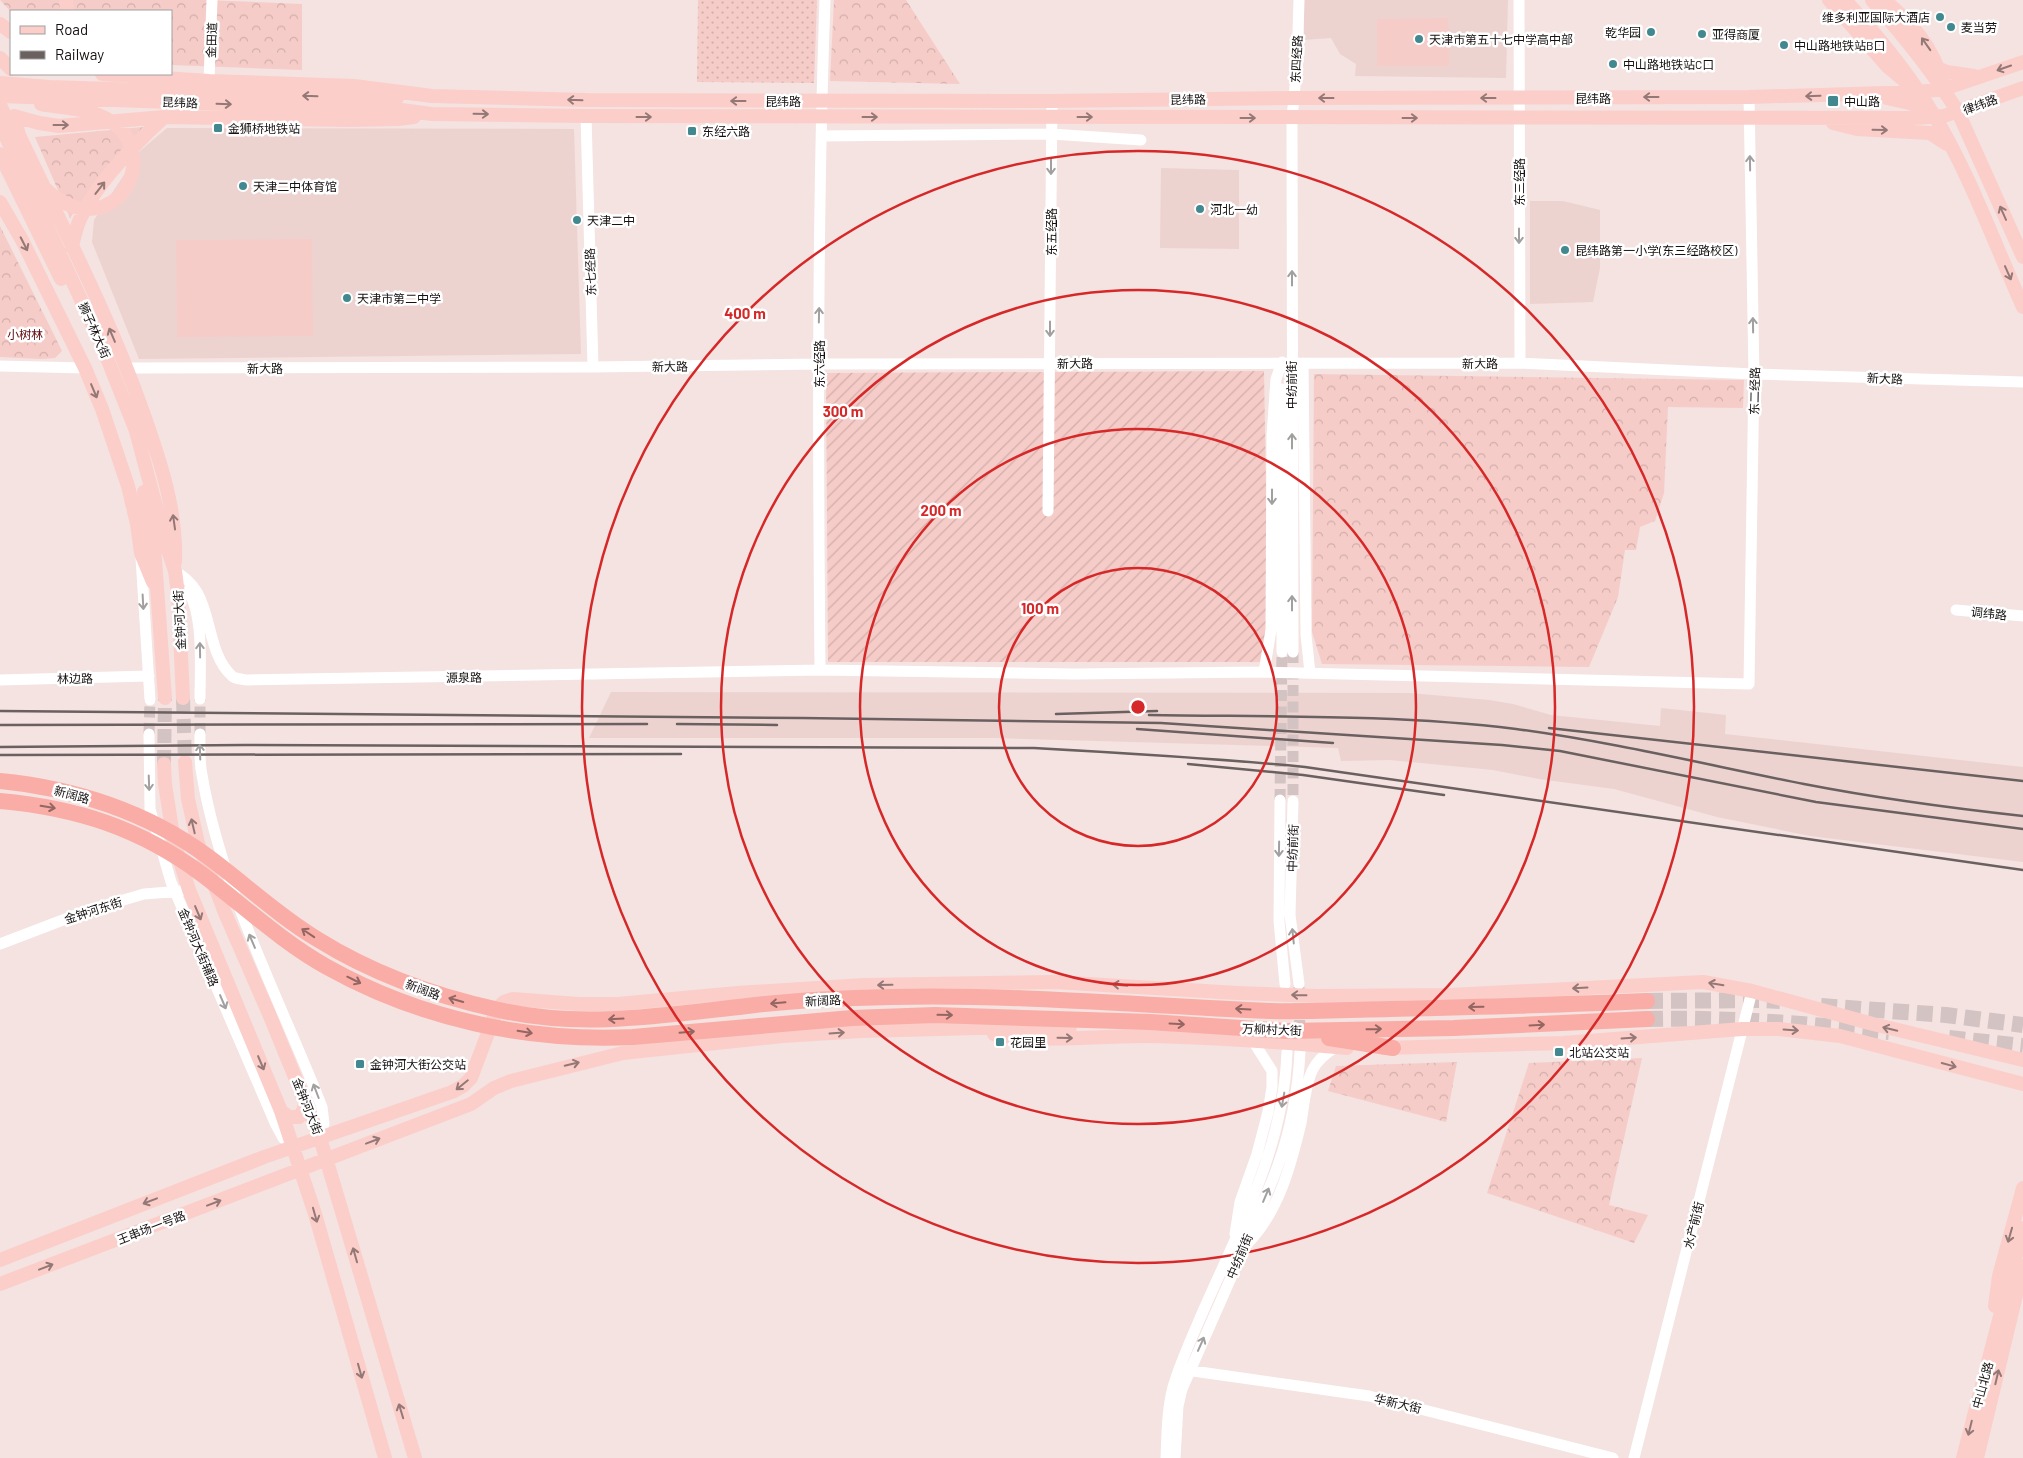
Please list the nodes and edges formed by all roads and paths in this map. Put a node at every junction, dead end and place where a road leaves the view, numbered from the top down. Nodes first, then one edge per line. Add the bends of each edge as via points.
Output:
1 (212, 0) edge
2 (825, 0) edge
3 (1299, 0) edge
4 (1519, 0) edge
5 (1829, 0) edge
6 (1845, 0) edge
7 (1872, 0) edge
8 (1884, 0) edge
9 (1886, 46) junction
10 (0, 57) edge
11 (1921, 59) junction
12 (2023, 62) edge
13 (10, 68) edge
14 (1938, 69) junction
15 (1897, 74) junction
16 (14, 75) edge
17 (117, 75) edge
18 (1985, 75) junction
19 (209, 81) junction
20 (0, 83) edge
21 (2023, 88) edge
22 (1943, 91) junction
23 (1919, 92) junction
24 (1862, 94) junction
25 (432, 96) junction
26 (1749, 97) junction
27 (1997, 97) junction
28 (1294, 98) junction
29 (1519, 98) junction
30 (3, 99) edge
31 (821, 101) junction
32 (1052, 101) junction
33 (359, 104) junction
34 (1958, 112) junction
35 (432, 114) junction
36 (1937, 115) junction
37 (14, 116) junction
38 (586, 116) junction
39 (164, 117) junction
40 (821, 117) junction
41 (1052, 117) junction
42 (1519, 117) junction
43 (1750, 117) junction
44 (1292, 118) junction
45 (1816, 118) junction
46 (0, 124) edge
47 (0, 132) edge
48 (1051, 134) junction
49 (821, 136) junction
50 (1141, 140) dead end
51 (1951, 150) junction
52 (0, 154) edge
53 (24, 156) junction
54 (1979, 158) junction
55 (0, 202) edge
56 (72, 247) junction
57 (2023, 257) edge
58 (2023, 307) edge
59 (1292, 363) junction
60 (1520, 363) junction
61 (818, 364) junction
62 (1050, 364) junction
63 (0, 366) edge
64 (593, 367) junction
65 (85, 368) junction
66 (127, 368) junction
67 (1754, 374) junction
68 (2023, 382) edge
69 (1048, 511) dead end
70 (160, 545) junction
71 (141, 553) junction
72 (174, 570) junction
73 (157, 593) junction
74 (1956, 610) dead end
75 (2023, 616) edge
76 (1287, 652) tunnel mouth
77 (820, 670) junction
78 (1264, 672) junction
79 (1310, 673) junction
80 (149, 676) junction
81 (0, 680) edge
82 (1749, 684) joint
83 (165, 698) tunnel mouth
84 (183, 698) tunnel mouth
85 (200, 699) tunnel mouth
86 (150, 700) tunnel mouth
87 (149, 734) tunnel mouth
88 (200, 734) tunnel mouth
89 (185, 762) tunnel mouth
90 (164, 764) tunnel mouth
91 (0, 781) edge
92 (0, 800) edge
93 (1280, 800) tunnel mouth
94 (1293, 801) tunnel mouth
95 (182, 891) junction
96 (0, 944) edge
97 (986, 984) junction
98 (1285, 984) tunnel mouth
99 (1299, 984) tunnel mouth
100 (1752, 991) junction
101 (1401, 995) junction
102 (896, 997) joint
103 (1647, 1000) tunnel mouth
104 (1111, 1002) junction
105 (1292, 1010) junction
106 (896, 1016) joint
107 (1647, 1019) tunnel mouth
108 (1150, 1022) junction
109 (964, 1029) junction
110 (1742, 1029) junction
111 (1287, 1031) junction
112 (1254, 1041) junction
113 (1336, 1047) junction
114 (1393, 1048) junction
115 (1287, 1052) dead end
116 (1300, 1052) tunnel mouth
117 (2023, 1060) edge
118 (2023, 1084) edge
119 (306, 1101) junction
120 (281, 1111) junction
121 (320, 1138) junction
122 (294, 1146) junction
123 (327, 1158) junction
124 (301, 1168) junction
125 (2023, 1188) edge
126 (2023, 1228) edge
127 (1234, 1240) junction
128 (1245, 1246) junction
129 (0, 1260) edge
130 (2023, 1266) edge
131 (0, 1284) edge
132 (2023, 1298) edge
133 (2006, 1314) junction
134 (1999, 1341) junction
135 (1184, 1370) junction
136 (385, 1458) edge
137 (415, 1458) edge
138 (1166, 1458) edge
139 (1175, 1458) edge
140 (1613, 1458) edge
141 (1634, 1458) edge
142 (1963, 1458) edge
143 (1976, 1458) edge

1 - 19 street, 金田道
2 - 31 street, 东六经路
3 - 28 street, 东四经路
4 - 29 street, 东三经路
5 - 15 main road
6 - 9 main road
7 - 11 main road
14 -> 8 main road via 1932,52 1916,31
9 - 15 main road
9 - 22 main road via 1914,73
9 - 23 main road
10 - 13 main road
11 - 14 main road
11 - 22 main road
12 -> 18 main road, 律纬路
14 - 18 main road via 1956,74
14 - 22 main road
15 - 23 main road
15 - 24 main road via 1886,87
16 - 37 main road via 18,95
17 - 19 main road
18 - 22 main road, 律纬路
19 - 25 main road via 354,86
33 -> 20 main road, 昆纬路
21 - 27 main road, 律纬路
22 - 23 main road, 昆纬路
22 - 27 main road via 1970,100
22 - 34 main road
23 - 24 main road, 昆纬路
23 - 36 main road
24 -> 26 main road, 昆纬路
24 - 36 main road via 1909,103
31 -> 25 main road, 昆纬路
25 - 33 main road
26 -> 29 main road, 昆纬路
26 - 43 street, 东二经路
27 - 34 main road, 律纬路
29 -> 28 main road, 昆纬路
28 - 32 main road, 昆纬路
28 - 44 street, 东四经路
29 - 42 street, 东三经路
30 -> 33 main road, 昆纬路
30 - 53 main road
30 - 53 main road via 104,117 116,125 128,140 134,163 130,181 119,197 106,206 83,210 51,195
31 - 32 main road, 昆纬路
31 - 40 street, 东六经路
32 - 41 street, 东五经路
33 - 35 main road
34 - 36 main road, 律纬路
34 - 54 main road
35 -> 38 main road, 昆纬路
35 - 39 main road via 398,119 349,120
36 - 45 main road, 昆纬路
36 - 51 main road
36 - 54 main road via 1961,131
37 -> 39 main road via 58,126
37 - 47 main road
37 - 56 main road via 19,135
38 -> 40 main road, 昆纬路
38 - 64 street, 东七经路
56 -> 39 main road via 81,216 97,191 141,138
40 -> 41 main road, 昆纬路
40 - 49 street, 东六经路
41 -> 44 main road, 昆纬路
41 - 48 street, 东五经路
42 - 43 main road, 昆纬路
44 -> 42 main road, 昆纬路
42 -> 60 street, 东三经路
43 - 45 main road, 昆纬路
67 -> 43 street, 东二经路
59 -> 44 street, 中纺前街
45 -> 51 main road via 1857,129 1930,133
46 - 53 main road
46 - 70 main road, 狮子林大街 via 119,386 136,431
48 - 49 street
48 - 50 street
48 -> 62 street, 东五经路
61 -> 49 street, 东六经路
51 -> 58 main road
52 - 70 main road, 狮子林大街 via 120,410
57 -> 54 main road
55 -> 65 main road
66 -> 56 main road
59 - 60 street, 新大路
59 - 62 street, 新大路
59 - 76 street
59 -> 78 street via 1276,378 1272,435 1271,630
59 - 79 street
60 - 67 street, 新大路
61 - 62 street, 新大路
61 - 64 street, 新大路
61 - 77 street, 东六经路
62 - 69 street, 东五经路
63 - 65 street
64 - 66 street, 新大路
65 -> 71 main road via 128,486
72 -> 66 main road via 176,539 172,511 157,451
67 - 68 street, 新大路
67 - 82 street, 东二经路
70 - 72 main road, 金钟河大街
70 - 73 main road, 金钟河大街
71 - 73 main road
71 -> 80 street
72 - 77 street, 源泉路 via 198,593 223,665 233,677 246,680
72 - 84 main road, 金钟河大街
85 -> 72 street via 199,627 192,596
73 - 83 main road, 金钟河大街
74 - 75 street, 调纬路
77 - 78 street, 源泉路 via 1074,674
78 - 79 street, 源泉路
79 - 82 street, 源泉路
80 - 81 street, 林边路
80 - 86 street
87 -> 95 street, 金钟河大街辅路 via 150,809
121 -> 88 street via 324,1124 322,1107 245,926 216,841 201,774
119 -> 89 main road, 金钟河大街 via 198,843 188,799
90 - 95 main road
102 -> 91 highway, 新阔路 via 803,1001 608,1020 507,1012 455,1000 363,965 316,938 208,857 161,827 127,811 64,790
92 -> 106 highway, 新阔路 via 92,816 136,835 201,874 291,944 328,967 431,1012 483,1026 598,1039
93 -> 98 street via 1279,921
99 -> 94 street, 中纺前街 via 1290,915
95 - 96 street, 金钟河东街 via 144,894 89,910
95 -> 120 main road
95 -> 122 street, 金钟河大街辅路 via 276,1125 283,1138
101 -> 97 main road via 1281,995 1054,982
97 - 104 main road via 1088,995
97 -> 121 main road, 王串场一号路 via 854,986 618,1004 513,999 496,1010 476,1068 464,1086
100 -> 101 main road via 1703,982
100 - 110 street, 水产前街
117 -> 100 main road
101 - 105 main road
102 - 104 highway, 万柳村大街
103 -> 105 highway, 万柳村大街 via 1528,1006
105 -> 104 highway, 万柳村大街
106 -> 108 highway, 万柳村大街
111 -> 107 highway, 万柳村大街 via 1454,1028
108 - 109 main road via 1094,1027
108 -> 111 highway, 万柳村大街
109 -> 112 main road via 1032,1038 1144,1036
123 -> 109 main road, 王串场一号路 via 471,1104 511,1081 622,1053 783,1036
114 -> 110 main road via 1563,1043
110 -> 118 main road via 1788,1029 1840,1036
110 - 141 street, 水产前街
111 - 114 highway
112 - 113 main road
112 - 127 street via 1272,1071 1272,1087 1257,1154 1240,1202
113 - 114 main road
113 - 128 street via 1322,1056 1312,1070 1288,1172 1262,1229
115 -> 127 street via 1283,1101 1274,1140
128 -> 116 street, 中纺前街 via 1286,1142 1297,1090
119 - 120 main road via 296,1118
119 - 121 main road, 金钟河大街
120 - 122 main road
121 - 122 main road, 王串场一号路
121 - 123 main road, 金钟河大街
122 - 124 main road
122 -> 129 main road, 王串场一号路
123 - 124 main road, 王串场一号路
137 -> 123 main road, 金钟河大街
131 -> 124 main road, 王串场一号路
124 -> 136 main road
125 -> 134 main road via 1999,1276 1996,1299
126 - 133 main road
127 - 135 street
135 -> 128 street, 中纺前街
130 - 133 main road
132 - 134 main road
133 - 134 main road, 中山北路
134 -> 142 main road, 中山北路
143 -> 134 main road, 中山北路
135 - 138 street via 1170,1403
135 - 139 street, 中纺前街
135 - 140 street, 华新大街 via 1369,1396

